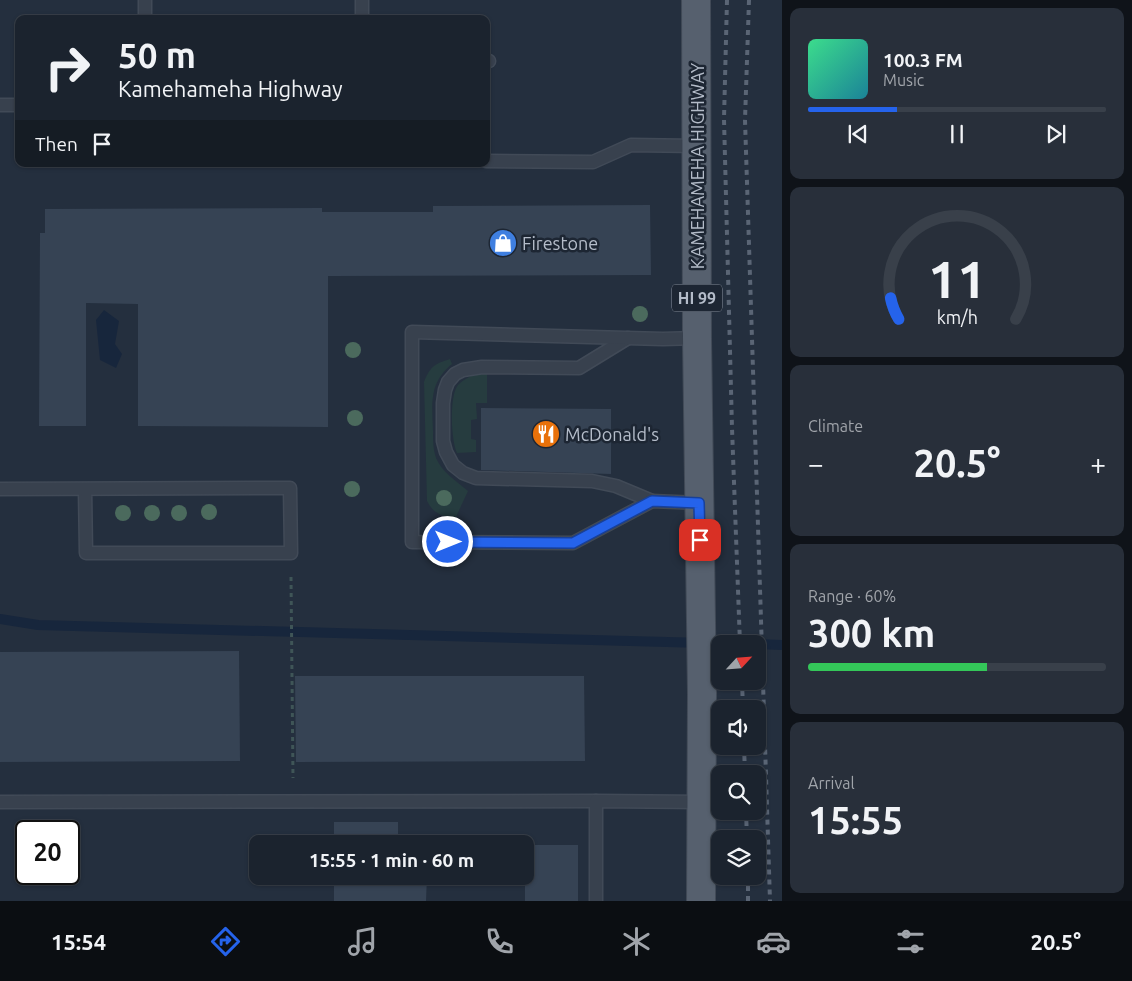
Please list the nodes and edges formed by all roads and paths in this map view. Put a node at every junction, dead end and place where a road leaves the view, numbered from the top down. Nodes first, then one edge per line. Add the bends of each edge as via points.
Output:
1 (145, 0) edge
2 (362, 0) edge
3 (696, 0) edge
4 (145, 15) edge
5 (362, 15) edge
6 (0, 105) edge
7 (15, 105) edge
8 (697, 146) junction
9 (490, 161) edge
10 (628, 338) junction
11 (697, 338) junction
12 (0, 489) edge
13 (85, 489) junction
14 (652, 501) junction
15 (699, 503) junction
16 (291, 574) dead end
17 (596, 801) junction
18 (0, 802) edge
19 (294, 802) junction
20 (702, 802) junction
21 (596, 901) edge
22 (701, 901) edge

1 - 4 lane
2 - 5 lane
3 - 8 main road, KAMEHAMEHA HIGHWAY / HI 99
6 - 7 lane
8 - 9 lane via 631,145 593,162
8 - 11 main road, KAMEHAMEHA HIGHWAY / HI 99
10 - 11 lane
10 - 14 lane via 579,368 482,367 455,374 445,390 443,441 452,465 476,478 592,481 616,486
10 - 14 lane via 412,332 412,542 573,543
11 - 15 main road, KAMEHAMEHA HIGHWAY / HI 99
12 - 13 lane
13 - 13 lane via 290,488 291,553 86,554
14 - 15 lane
15 - 20 main road, KAMEHAMEHA HIGHWAY / HI 99
16 - 19 path
17 - 19 lane
17 - 20 lane
17 - 21 lane
18 - 19 lane
20 - 22 main road, KAMEHAMEHA HIGHWAY / HI 99

